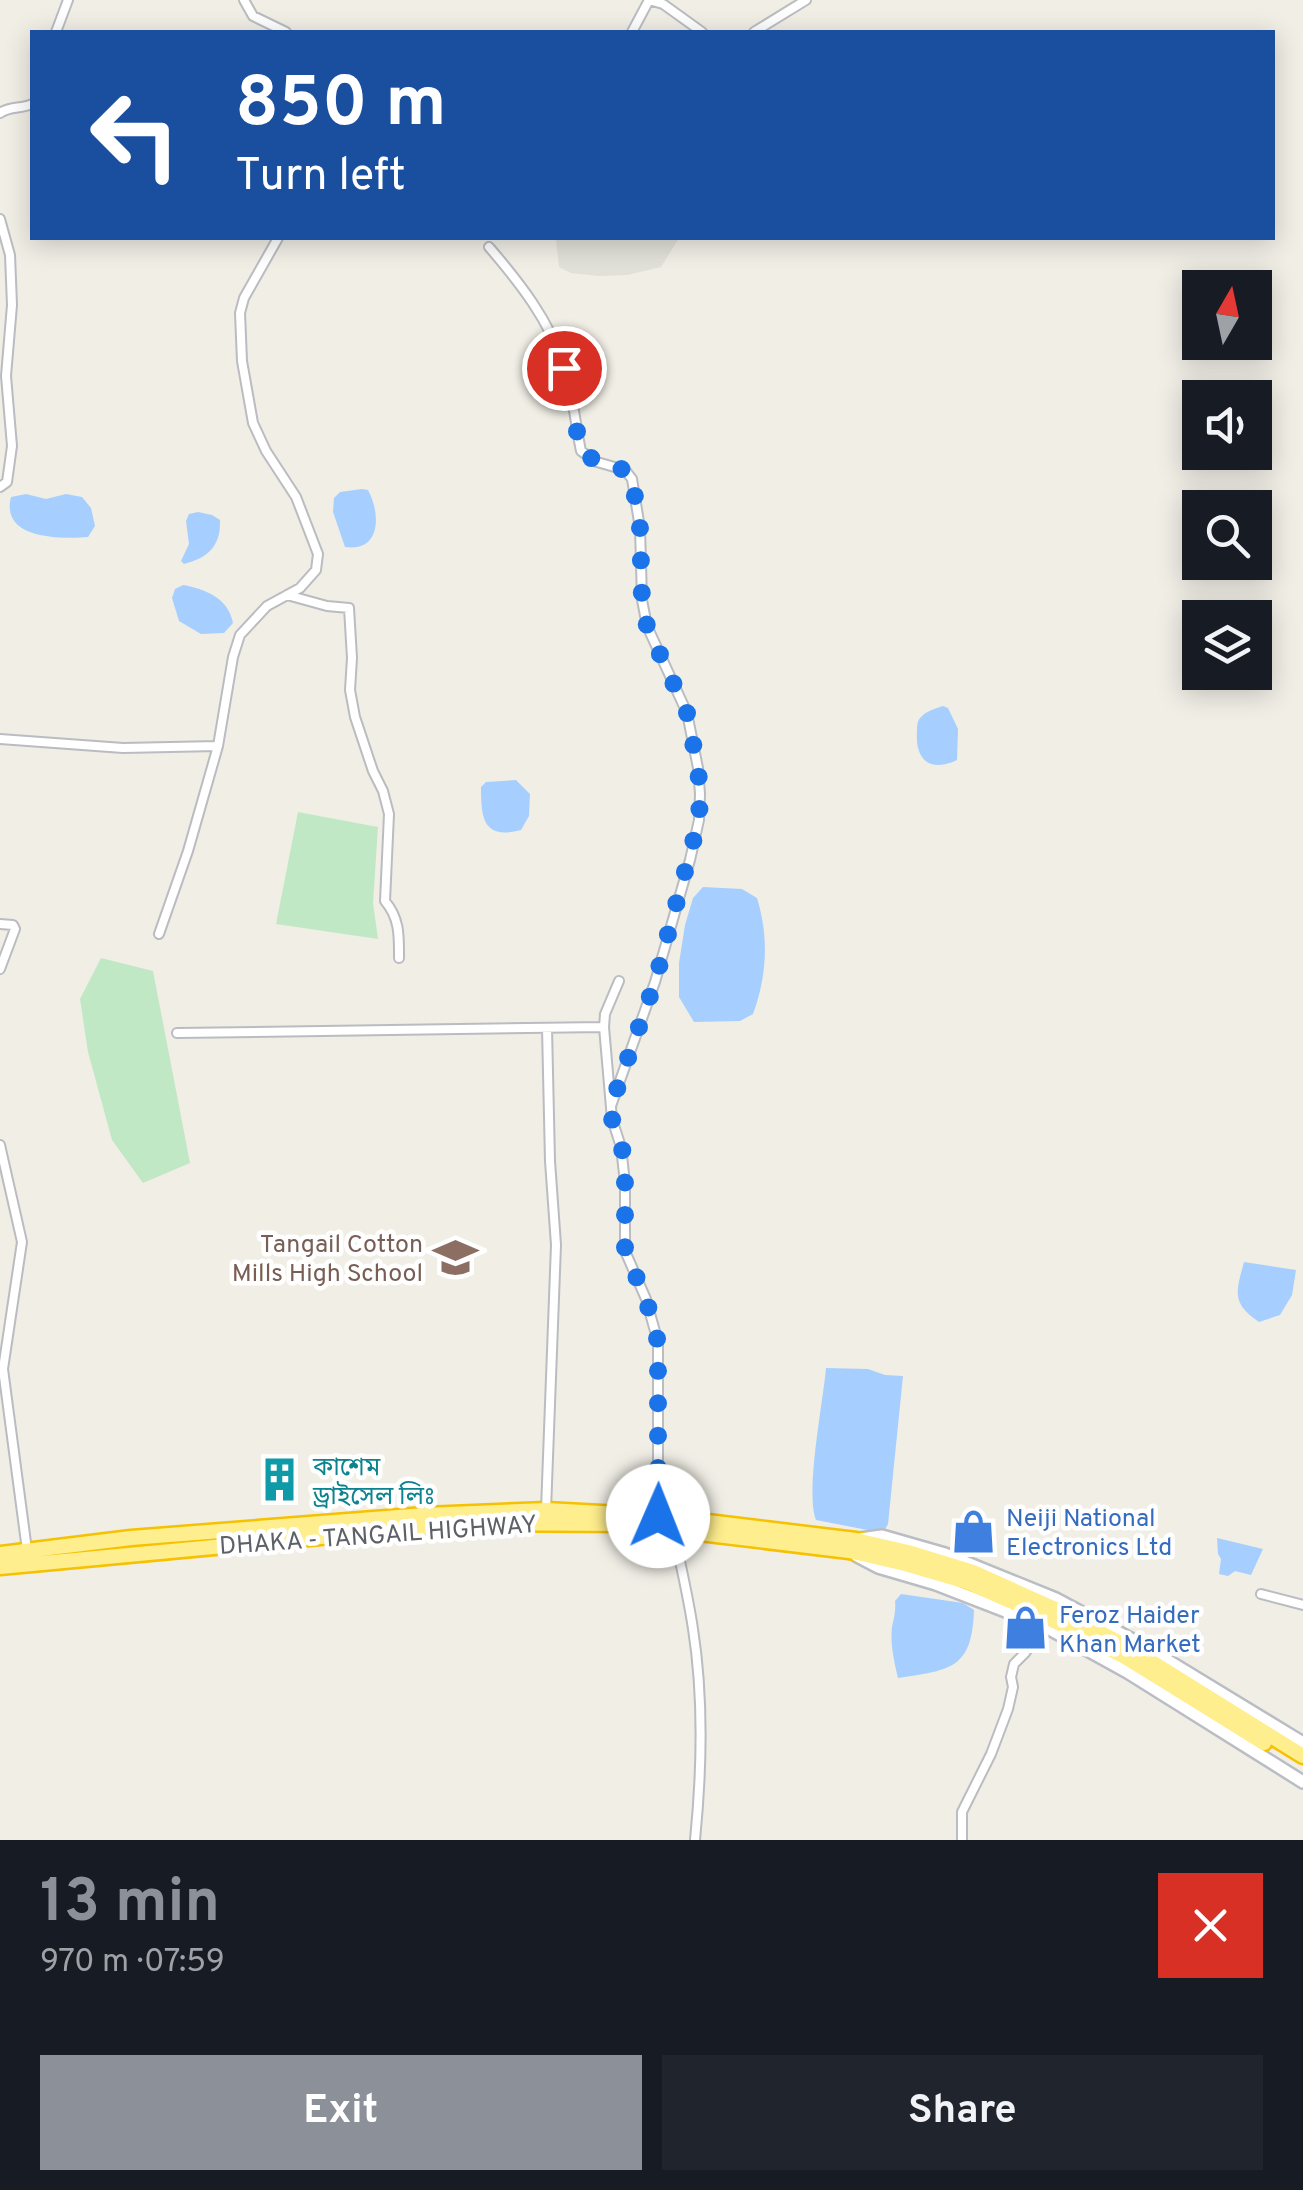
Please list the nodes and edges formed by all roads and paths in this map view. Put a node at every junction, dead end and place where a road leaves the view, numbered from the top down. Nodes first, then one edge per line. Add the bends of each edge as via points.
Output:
1 (68, 0) edge
2 (244, 0) edge
3 (649, 0) edge
4 (806, 0) edge
5 (57, 30) edge
6 (282, 30) edge
7 (633, 30) edge
8 (699, 30) edge
9 (757, 30) edge
10 (30, 105) edge
11 (0, 113) edge
12 (0, 219) edge
13 (277, 240) edge
14 (488, 248) dead end
15 (0, 486) edge
16 (287, 595) junction
17 (0, 739) edge
18 (218, 746) junction
19 (0, 924) edge
20 (159, 934) dead end
21 (399, 958) dead end
22 (0, 968) edge
23 (619, 982) dead end
24 (604, 1027) junction
25 (546, 1028) junction
26 (178, 1033) dead end
27 (611, 1106) junction
28 (0, 1145) edge
29 (546, 1510) junction
30 (658, 1516) junction
31 (673, 1529) junction
32 (190, 1541) junction
33 (852, 1546) junction
34 (27, 1550) junction
35 (0, 1554) edge
36 (0, 1567) edge
37 (1261, 1594) dead end
38 (1303, 1604) edge
39 (1044, 1626) junction
40 (1303, 1743) edge
41 (1303, 1756) edge
42 (1303, 1767) edge
43 (1303, 1782) edge
44 (695, 1840) edge
45 (962, 1840) edge

1 - 5 street
2 - 6 street via 254,16
3 - 7 street
3 - 8 street
4 - 9 street
10 - 11 street
12 - 15 street via 10,254 12,305 6,376 12,446 7,482
13 - 16 street via 244,298 240,330 253,422 296,497 318,554 316,570
14 - 27 street via 546,323 564,368 581,451 632,478 647,626 687,713 698,768 699,820 690,860
16 - 18 street via 240,635
16 - 21 street via 348,608 355,717 389,814 385,901 400,928
17 - 18 street via 123,748
18 - 20 street
19 - 22 street via 15,929
23 - 24 street
24 - 25 street
24 - 27 street
25 - 26 street
25 - 29 street via 556,1245
27 - 30 street via 622,1147 625,1251 658,1342
28 - 34 street via 22,1242 3,1369
29 - 30 highway, DHAKA - TANGAIL HIGHWAY
29 - 32 highway, DHAKA - TANGAIL HIGHWAY
30 - 33 highway, DHAKA - TANGAIL HIGHWAY
31 - 32 highway, DHAKA - TANGAIL HIGHWAY via 472,1523
31 - 33 highway, DHAKA - TANGAIL HIGHWAY
31 - 44 street via 694,1631 701,1712
32 - 34 highway, DHAKA - TANGAIL HIGHWAY
32 - 36 highway, DHAKA - TANGAIL HIGHWAY
33 - 39 main road via 878,1567
33 - 40 main road via 882,1536 1056,1598
33 - 41 highway, DHAKA - TANGAIL HIGHWAY via 908,1552 973,1572 1064,1613
33 - 42 highway, DHAKA - TANGAIL HIGHWAY via 966,1582 1048,1618
34 - 35 highway, DHAKA - TANGAIL HIGHWAY
37 - 38 street
39 - 43 main road
39 - 45 street via 1014,1664 1008,1710 962,1812

